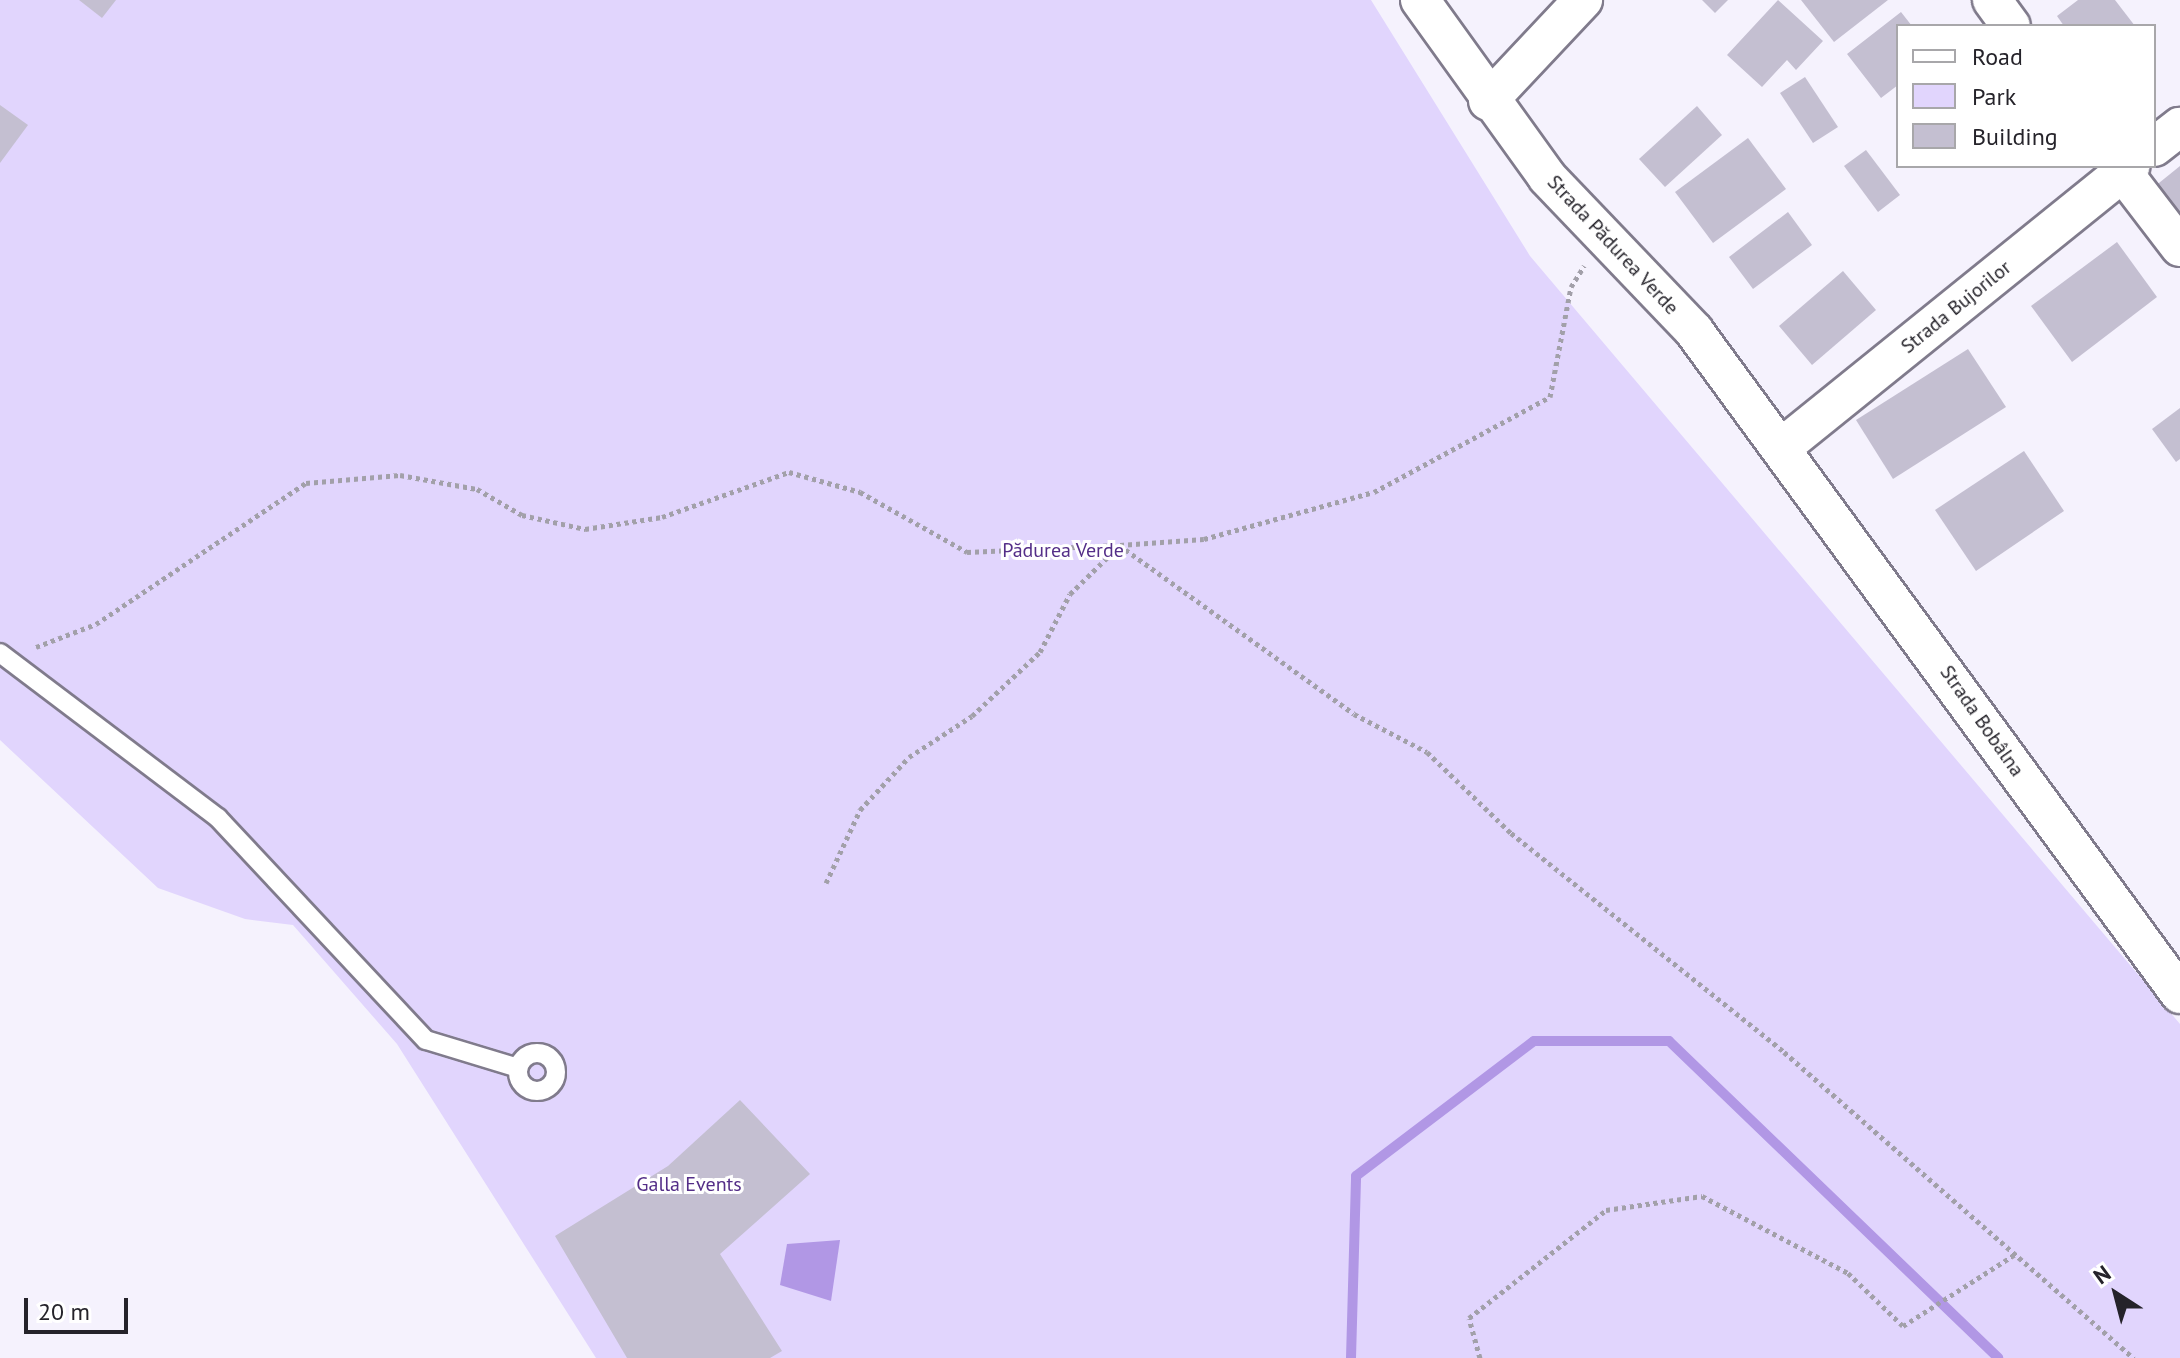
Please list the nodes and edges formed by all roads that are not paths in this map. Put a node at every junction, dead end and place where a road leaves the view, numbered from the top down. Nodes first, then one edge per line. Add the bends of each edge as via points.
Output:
1 (1420, 0) edge
2 (1583, 0) edge
3 (1992, 0) edge
4 (2010, 24) edge
5 (1488, 101) junction
6 (2180, 127) edge
7 (2156, 145) edge
8 (2124, 168) edge
9 (2180, 247) edge
10 (1781, 448) junction
11 (2, 654) edge
12 (2180, 994) edge
13 (518, 1068) dead end

1 - 5 street, Strada Pădurea Verde
2 - 5 street
3 - 4 street
5 - 10 street, Strada Pădurea Verde via 1591,227 1694,331
6 - 7 street
8 - 9 street
8 - 10 street, Strada Bujorilor
10 - 12 street, Strada Bobâlna
11 - 13 lane via 218,818 426,1040

